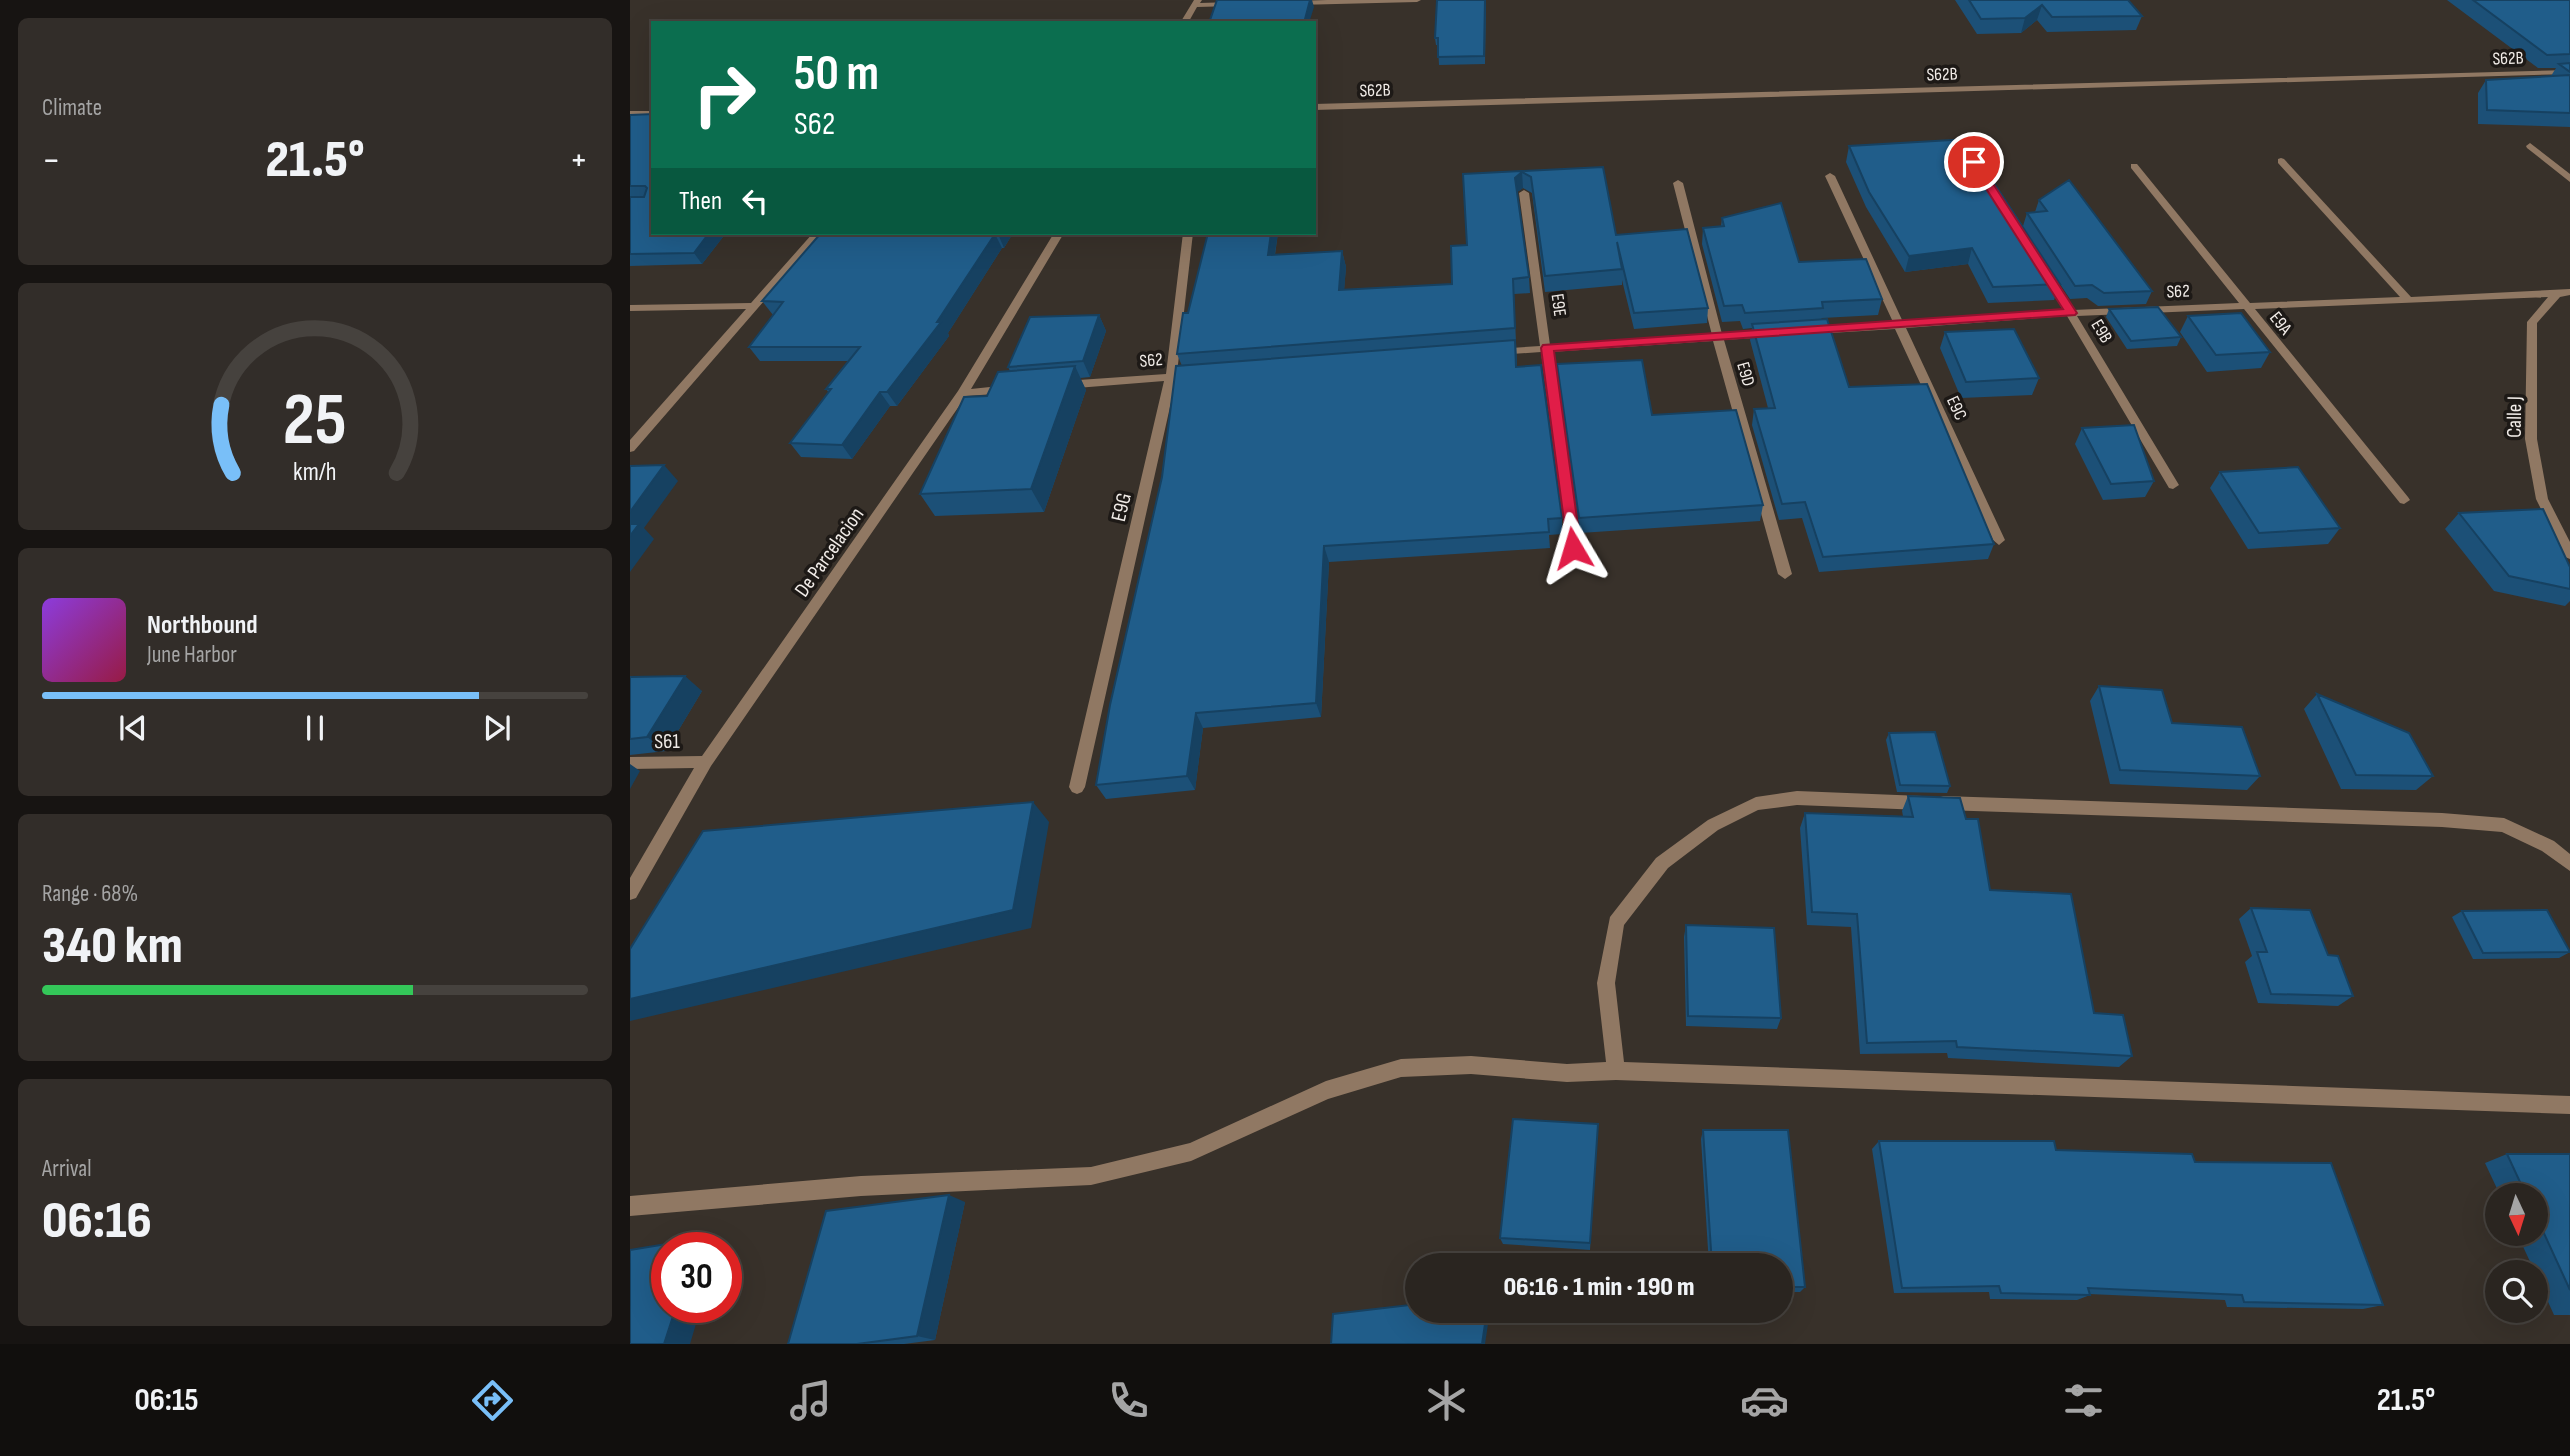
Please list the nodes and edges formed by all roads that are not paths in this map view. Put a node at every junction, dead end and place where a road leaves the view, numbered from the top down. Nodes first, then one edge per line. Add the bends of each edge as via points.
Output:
1 (1417, 0) edge
2 (1196, 2) edge
3 (1292, 3) edge
4 (1236, 4) edge
5 (1185, 21) edge
6 (2570, 72) edge
7 (1316, 107) edge
8 (630, 114) edge
9 (651, 114) edge
10 (2530, 146) dead end
11 (2281, 161) dead end
12 (2134, 166) dead end
13 (1830, 176) dead end
14 (2570, 179) edge
15 (1678, 183) dead end
16 (1524, 193) edge
17 (816, 235) edge
18 (1058, 235) edge
19 (1188, 235) edge
20 (2041, 266) edge
21 (2564, 293) edge
22 (2407, 298) junction
23 (755, 306) junction
24 (2245, 306) junction
25 (630, 308) edge
26 (2071, 313) junction
27 (1899, 326) junction
28 (1808, 332) edge
29 (1782, 334) edge
30 (1718, 338) junction
31 (1547, 348) junction
32 (1482, 354) edge
33 (1212, 373) edge
34 (1171, 376) junction
35 (1046, 386) edge
36 (1018, 389) edge
37 (963, 393) junction
38 (632, 444) edge
39 (2174, 485) dead end
40 (2404, 500) dead end
41 (1998, 540) dead end
42 (1573, 548) dead end
43 (2570, 555) edge
44 (1785, 573) dead end
45 (706, 762) junction
46 (630, 763) edge
47 (1077, 787) dead end
48 (2570, 864) edge
49 (630, 893) edge
50 (1616, 1071) junction
51 (2570, 1105) edge
52 (630, 1206) edge

1 - 3 street
2 - 4 street
2 - 5 street
6 - 7 street, S62B
8 - 9 street
10 - 14 street
11 - 22 street
12 - 24 street, E9A
13 - 27 street, E9C
15 - 30 street, E9D
16 - 31 street, E9E
17 - 23 street
18 - 37 street, De Parcelacion
19 - 34 street, E9G
20 - 26 street, E9B
21 - 22 street, S62
21 - 43 street, Calle J via 2532,322 2531,439 2542,499
22 - 24 street, S62
23 - 25 street
23 - 38 street
24 - 26 street, S62
24 - 40 street, E9A
26 - 27 street, S62
26 - 39 street, E9B
27 - 28 street, S62
27 - 41 street, E9C
29 - 30 street
30 - 31 street
30 - 44 street, E9D
31 - 32 street
31 - 42 street, E9E
33 - 34 street, S62
34 - 35 street, S62
34 - 47 street, E9G
36 - 37 street
37 - 45 street, De Parcelacion
45 - 46 street, S61
45 - 49 street, De Parcelacion
48 - 50 street via 2548,846 2504,825 2455,821 1797,798 1756,804 1713,825 1662,863 1616,922 1606,983
50 - 51 street
50 - 52 street via 1567,1073 1471,1065 1401,1068 1326,1090 1191,1152 1091,1176 861,1186

